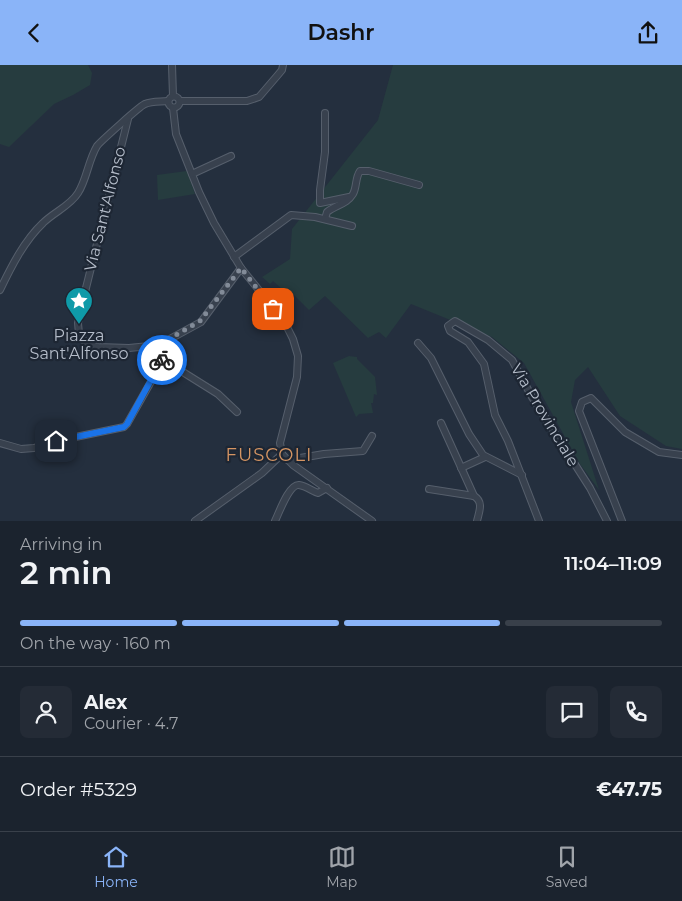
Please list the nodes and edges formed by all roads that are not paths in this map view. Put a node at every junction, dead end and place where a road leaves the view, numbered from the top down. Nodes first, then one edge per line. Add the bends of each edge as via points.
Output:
1 (172, 65) edge
2 (283, 65) edge
3 (171, 99) junction
4 (180, 101) junction
5 (173, 107) junction
6 (325, 113) dead end
7 (128, 119) junction
8 (231, 156) dead end
9 (192, 174) junction
10 (419, 185) dead end
11 (349, 197) junction
12 (325, 219) junction
13 (352, 226) dead end
14 (234, 257) junction
15 (241, 268) junction
16 (0, 291) edge
17 (418, 343) dead end
18 (159, 345) junction
19 (162, 359) junction
20 (237, 412) dead end
21 (441, 423) dead end
22 (372, 436) dead end
23 (0, 443) edge
24 (282, 454) junction
25 (682, 455) edge
26 (485, 457) junction
27 (288, 460) junction
28 (461, 468) junction
29 (522, 475) junction
30 (327, 488) junction
31 (429, 489) dead end
32 (474, 496) junction
33 (195, 521) edge
34 (275, 521) edge
35 (372, 521) edge
36 (477, 521) edge
37 (538, 521) edge
38 (607, 521) edge
39 (622, 521) edge

1 - 3 street
2 - 4 street via 259,97 247,101
3 - 4 street
3 - 5 street via 170,106
3 - 7 street via 147,103
4 - 5 street via 177,107
5 - 9 street via 176,133
6 - 11 street via 320,203
7 - 16 street via 96,147 78,192 33,235
7 - 18 street, Via Sant'Alfonso via 83,300 79,334 90,345 98,347
8 - 9 street
9 - 14 street
10 - 11 street via 364,170 358,175 353,194
11 - 12 street via 327,212
12 - 13 street
12 - 14 street via 291,215
14 - 15 street
15 - 18 street via 200,321
15 - 24 street via 284,321 298,356 297,377 280,443
17 - 26 street via 431,358 469,434
18 - 19 street
19 - 20 street via 218,394
19 - 23 street via 124,427 34,448 21,449
21 - 28 street
22 - 27 street via 363,451
24 - 27 street
24 - 33 street via 262,473
25 - 39 street, Via Provinciale via 659,452 625,432 592,398 582,402 579,411
26 - 28 street
26 - 29 street
27 - 30 street
28 - 32 street
29 - 37 street, Via Provinciale
29 - 38 street, Via Provinciale via 495,415 484,364 468,342 450,331 448,326 456,321 488,339 512,360
30 - 34 street via 318,493 295,486
30 - 35 street
31 - 32 street
32 - 36 street via 481,504

